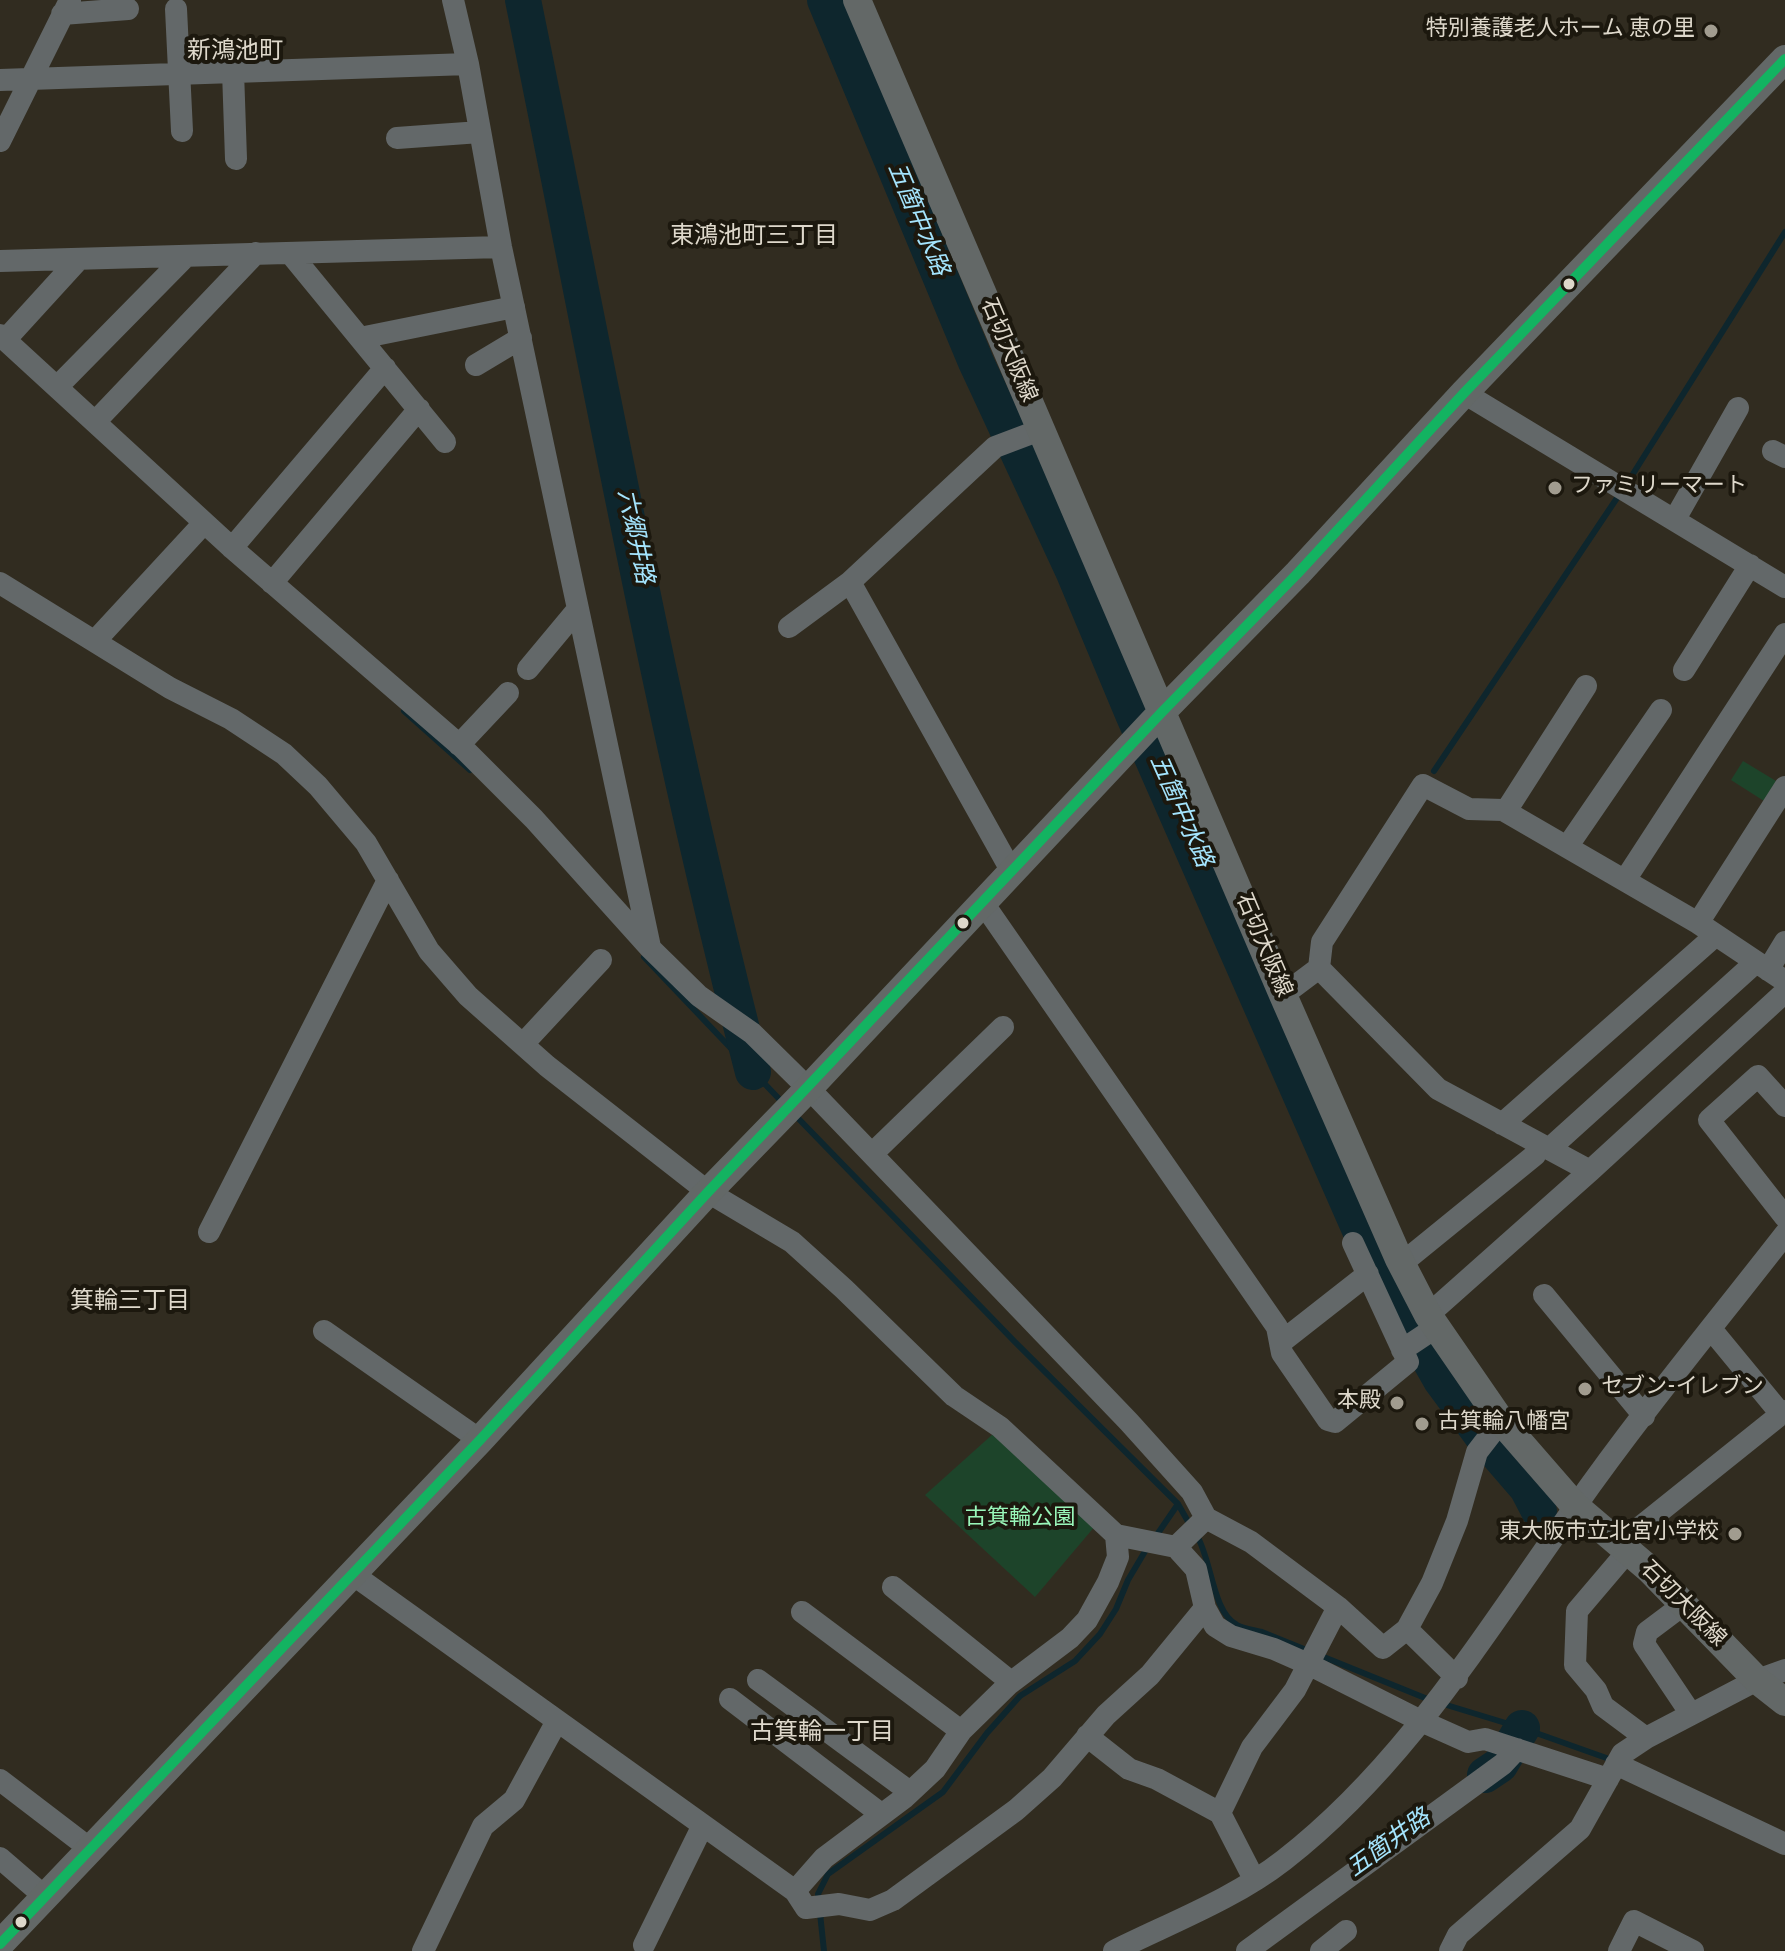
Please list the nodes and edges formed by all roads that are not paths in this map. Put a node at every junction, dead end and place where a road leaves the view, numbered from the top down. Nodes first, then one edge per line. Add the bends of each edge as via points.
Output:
1 (453, 0) edge
2 (857, 0) edge
3 (66, 7) edge
4 (128, 9) dead end
5 (176, 9) dead end
6 (1785, 59) edge
7 (468, 64) junction
8 (233, 71) junction
9 (178, 73) junction
10 (30, 78) junction
11 (0, 80) edge
12 (182, 131) dead end
13 (480, 132) junction
14 (397, 138) dead end
15 (0, 141) edge
16 (236, 159) dead end
17 (501, 247) junction
18 (256, 253) junction
19 (290, 253) junction
20 (186, 256) junction
21 (79, 259) junction
22 (0, 261) edge
23 (514, 307) junction
24 (2, 338) edge
25 (360, 338) junction
26 (521, 338) junction
27 (476, 365) dead end
28 (385, 368) junction
29 (57, 387) junction
30 (1464, 393) junction
31 (1738, 408) dead end
32 (419, 409) junction
33 (95, 422) junction
34 (1033, 432) junction
35 (445, 442) dead end
36 (1675, 519) junction
37 (199, 528) junction
38 (232, 548) junction
39 (1750, 565) junction
40 (850, 582) junction
41 (0, 583) edge
42 (272, 583) junction
43 (1785, 587) edge
44 (578, 609) junction
45 (789, 627) dead end
46 (1785, 634) edge
47 (95, 641) junction
48 (528, 669) dead end
49 (1684, 670) dead end
50 (1586, 686) dead end
51 (508, 693) dead end
52 (1661, 710) dead end
53 (1155, 719) junction
54 (459, 745) junction
55 (1785, 787) edge
56 (1506, 811) junction
57 (1567, 847) junction
58 (1012, 872) junction
59 (388, 880) junction
60 (1625, 880) junction
61 (983, 903) junction
62 (1707, 929) junction
63 (1785, 942) edge
64 (650, 948) junction
65 (601, 960) dead end
66 (1319, 968) junction
67 (1770, 971) edge
68 (1785, 992) edge
69 (1283, 995) junction
70 (1003, 1027) dead end
71 (523, 1044) junction
72 (804, 1093) junction
73 (1785, 1106) edge
74 (1502, 1124) junction
75 (1542, 1152) junction
76 (872, 1154) junction
77 (1590, 1171) junction
78 (708, 1192) junction
79 (1785, 1217) edge
80 (209, 1232) dead end
81 (1785, 1234) edge
82 (1353, 1243) dead end
83 (1401, 1264) junction
84 (1368, 1274) junction
85 (1544, 1295) dead end
86 (1711, 1329) junction
87 (324, 1331) dead end
88 (1420, 1335) junction
89 (1280, 1343) junction
90 (1783, 1413) edge
91 (1644, 1416) junction
92 (1501, 1421) junction
93 (480, 1440) junction
94 (1575, 1506) junction
95 (1206, 1518) junction
96 (1116, 1535) junction
97 (1176, 1547) junction
98 (1623, 1547) junction
99 (351, 1573) junction
100 (893, 1587) dead end
101 (1683, 1605) junction
102 (1338, 1607) junction
103 (1205, 1608) junction
104 (802, 1612) dead end
105 (1407, 1629) junction
106 (1308, 1664) junction
107 (1785, 1670) edge
108 (1457, 1678) junction
109 (758, 1680) dead end
110 (1757, 1680) junction
111 (1011, 1682) junction
112 (730, 1699) dead end
113 (1785, 1702) edge
114 (1691, 1714) junction
115 (557, 1721) junction
116 (1421, 1721) junction
117 (961, 1731) junction
118 (1087, 1736) junction
119 (1646, 1738) junction
120 (1517, 1749) junction
121 (1612, 1772) junction
122 (0, 1780) edge
123 (910, 1792) junction
124 (1220, 1813) junction
125 (881, 1814) junction
126 (703, 1825) junction
127 (1785, 1844) edge
128 (89, 1848) junction
129 (0, 1858) edge
130 (1254, 1879) junction
131 (795, 1891) junction
132 (44, 1896) junction
133 (1346, 1931) dead end
134 (0, 1944) edge
135 (644, 1945) dead end
136 (423, 1951) edge
137 (1114, 1951) edge
138 (1247, 1951) edge
139 (1321, 1951) edge
140 (1450, 1951) edge
141 (1619, 1951) edge
142 (1693, 1951) edge

1 - 7 street
2 - 34 main road, 石切大阪線
3 - 4 street
3 - 10 street
5 - 9 street
6 - 30 main road
7 - 8 street
7 - 13 street
8 - 9 street
8 - 16 street
9 - 10 street
9 - 12 street
10 - 11 street
10 - 15 street
13 - 14 street
13 - 17 street
17 - 19 street
17 - 23 street
18 - 19 street
18 - 20 street
18 - 33 street
19 - 25 street
20 - 21 street
20 - 29 street
21 - 22 street
21 - 24 street
23 - 25 street
23 - 26 street
24 - 29 street
25 - 28 street
26 - 27 street
26 - 44 street
28 - 32 street
28 - 38 street
29 - 33 street
30 - 36 street
30 - 53 main road
31 - 36 street
32 - 35 street
32 - 42 street
33 - 37 street
34 - 40 street via 995,447
34 - 53 main road, 石切大阪線
36 - 39 street
37 - 38 street
37 - 47 street
38 - 42 street
39 - 43 street
39 - 49 street
40 - 45 street
40 - 58 street
41 - 47 street
42 - 54 street
44 - 48 street
44 - 64 street
46 - 60 street
47 - 59 street via 284,754 366,843
50 - 56 street
51 - 54 street
52 - 57 street
53 - 58 main road
53 - 69 main road, 石切大阪線
54 - 64 street
55 - 62 street
56 - 57 street
56 - 66 street via 1469,809 1423,785 1322,942
57 - 60 street
58 - 61 main road
59 - 71 street via 429,951 468,996
59 - 80 street
60 - 62 street
61 - 72 main road
61 - 89 street via 1277,1327
62 - 67 street
62 - 74 street
63 - 67 street
64 - 72 street via 699,996 752,1033
65 - 71 street
66 - 69 street
66 - 74 street via 1438,1089
67 - 75 street
68 - 77 street
69 - 83 main road, 石切大阪線
70 - 76 street
71 - 78 street
72 - 76 street
72 - 78 main road
73 - 79 street via 1758,1076 1709,1120
74 - 75 street
75 - 77 street
75 - 83 street
76 - 95 street via 1129,1422 1192,1492
77 - 88 street
78 - 93 main road
78 - 96 street via 792,1242 954,1396 1000,1427
81 - 86 street
82 - 84 street
83 - 88 main road, 石切大阪線
84 - 88 street
84 - 89 street
85 - 91 street
86 - 90 street
86 - 91 street
87 - 93 street
88 - 89 street via 1408,1362 1335,1422 1328,1420
88 - 92 main road, 石切大阪線
90 - 98 street
91 - 94 street
92 - 94 main road, 石切大阪線
92 - 105 street via 1477,1452 1457,1521
93 - 99 main road
94 - 98 main road, 石切大阪線
94 - 108 street
95 - 97 street
95 - 102 street via 1251,1542
96 - 97 street
96 - 111 street via 1118,1557 1087,1620
97 - 103 street via 1196,1569
98 - 101 main road, 石切大阪線
98 - 119 street via 1577,1611 1575,1665 1603,1706
99 - 115 street
99 - 128 main road
100 - 111 street
101 - 110 main road, 石切大阪線
101 - 114 street via 1647,1632 1644,1644
102 - 105 street via 1383,1648
102 - 106 street
103 - 106 street via 1215,1626 1231,1636
103 - 118 street via 1150,1675
104 - 117 street
105 - 108 street
106 - 116 street
106 - 124 street via 1252,1747
107 - 110 street
108 - 116 street
109 - 123 street
110 - 113 main road, 石切大阪線
110 - 114 street
111 - 117 street
112 - 125 street
114 - 119 street
115 - 126 street
115 - 136 street via 514,1800 483,1826
116 - 120 street via 1468,1742 1485,1739
116 - 130 street via 1324,1827
117 - 123 street via 935,1769
118 - 124 street via 1129,1769
118 - 131 street via 1016,1810 893,1900 870,1910 839,1904 806,1908
119 - 121 street via 1622,1754
120 - 121 street
120 - 138 street
121 - 127 street
121 - 140 street via 1580,1829 1458,1935
122 - 128 street
123 - 125 street
124 - 130 street
125 - 131 street via 824,1858
126 - 131 street
126 - 135 street
128 - 132 main road
129 - 132 street
130 - 137 street
132 - 134 main road
133 - 139 street
141 - 142 street via 1634,1921

